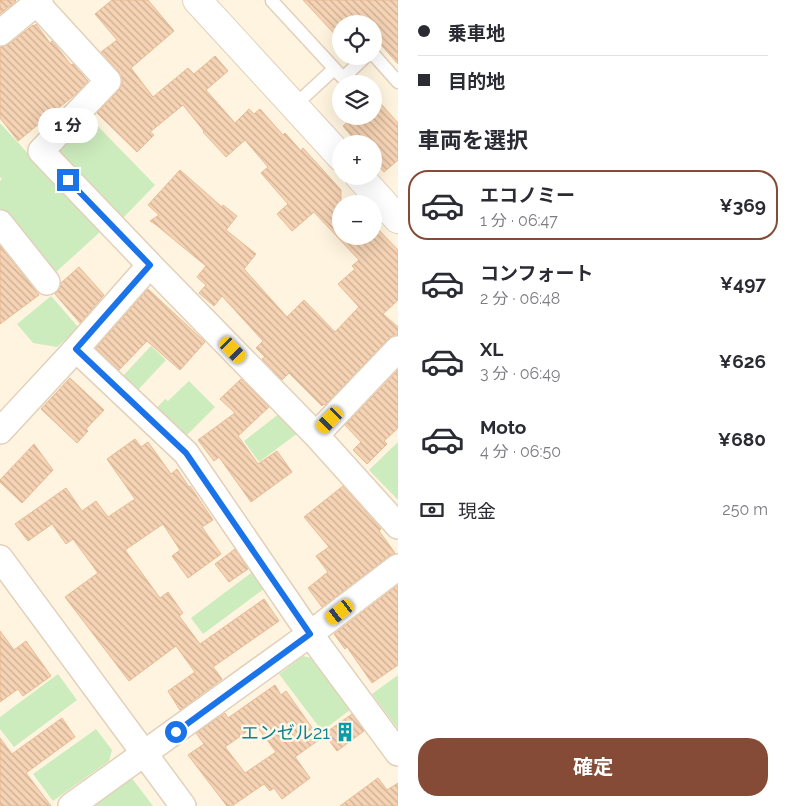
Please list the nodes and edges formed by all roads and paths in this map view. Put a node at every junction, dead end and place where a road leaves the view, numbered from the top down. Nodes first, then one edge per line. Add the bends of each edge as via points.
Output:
1 (197, 0) edge
2 (272, 0) edge
3 (37, 1) edge
4 (0, 33) edge
5 (382, 64) edge
6 (357, 65) edge
7 (334, 69) junction
8 (398, 82) edge
9 (294, 106) junction
10 (332, 147) edge
11 (367, 185) edge
12 (398, 219) edge
13 (0, 222) edge
14 (150, 265) junction
15 (47, 282) dead end
16 (76, 349) junction
17 (398, 349) edge
18 (0, 431) edge
19 (316, 435) junction
20 (398, 526) edge
21 (0, 558) edge
22 (398, 567) edge
23 (310, 634) junction
24 (398, 752) edge
25 (146, 753) junction
26 (71, 806) edge
27 (183, 806) edge

1 - 9 street
2 - 7 lane
3 - 4 street
3 - 14 street via 108,81 41,151
5 - 8 lane
6 - 7 lane via 343,78
7 - 9 lane
9 - 10 street
11 - 12 street
13 - 15 street
14 - 16 street
14 - 19 street
16 - 18 street
16 - 23 street via 186,453
17 - 19 street
19 - 20 street
21 - 25 street
22 - 23 street
23 - 24 street
23 - 25 street
25 - 26 street
25 - 27 street

